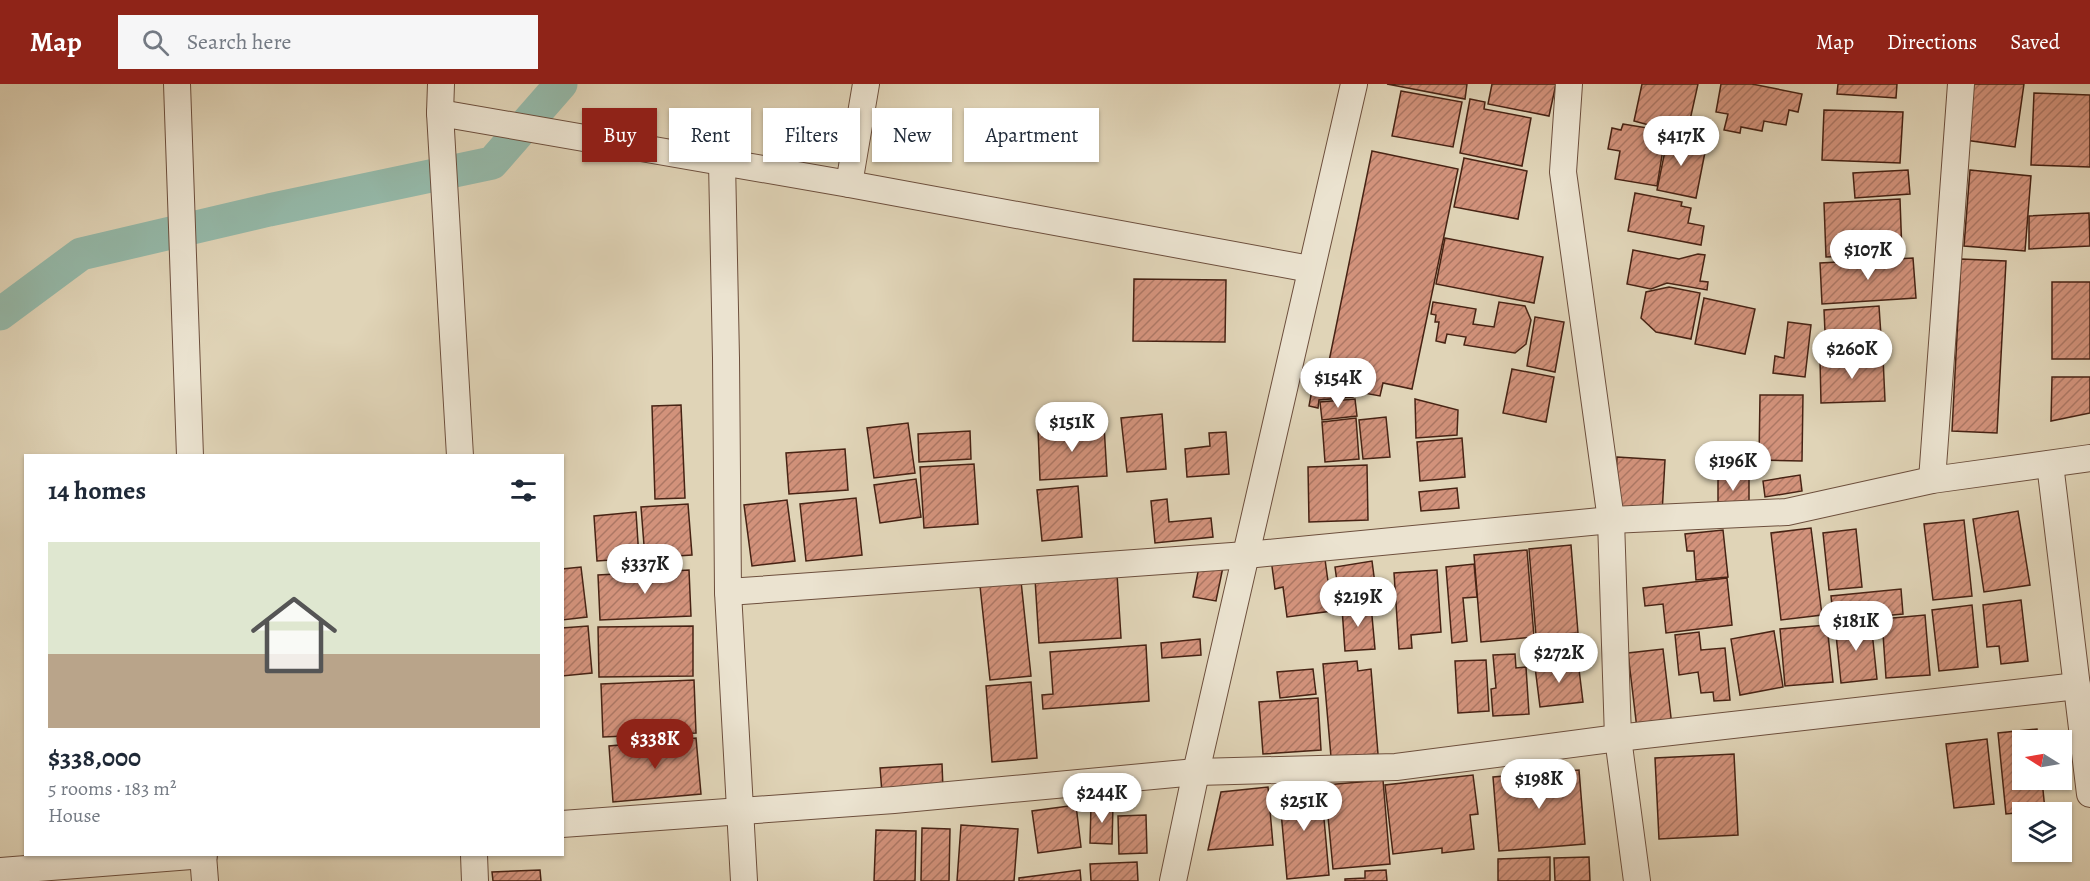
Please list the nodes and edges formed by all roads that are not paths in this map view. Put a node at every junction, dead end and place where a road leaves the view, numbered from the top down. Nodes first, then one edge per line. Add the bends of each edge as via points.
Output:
1 (177, 84) edge
2 (441, 84) edge
3 (866, 84) edge
4 (1354, 84) edge
5 (1569, 84) edge
6 (1961, 84) edge
7 (440, 113) junction
8 (669, 153) edge
9 (722, 162) joint
10 (849, 184) junction
11 (1310, 269) junction
12 (190, 454) edge
13 (460, 454) edge
14 (2090, 458) edge
15 (2050, 464) junction
16 (1932, 480) junction
17 (1611, 520) junction
18 (1246, 555) junction
19 (728, 592) junction
20 (2077, 686) junction
21 (1618, 738) junction
22 (1196, 772) junction
23 (2090, 794) edge
24 (739, 811) junction
25 (564, 824) edge
26 (191, 856) edge
27 (204, 856) edge
28 (474, 856) edge
29 (0, 871) edge
30 (205, 881) edge
31 (475, 881) edge
32 (744, 881) edge
33 (1173, 881) edge
34 (1637, 881) edge

1 - 12 street
2 - 7 street
3 - 10 street
4 - 11 street
5 - 17 street via 1563,172
6 - 16 street
7 - 8 street
7 - 13 street
9 - 10 street
9 - 19 street
10 - 11 street
11 - 18 street
14 - 15 street
15 - 16 street
15 - 20 street
16 - 17 street via 1787,513
17 - 18 street
17 - 21 street
18 - 19 street
18 - 22 street
19 - 24 street
20 - 21 street
20 - 23 street
21 - 22 street via 1396,767
21 - 34 street
22 - 24 street
22 - 33 street
24 - 25 street
24 - 32 street
26 - 29 street
27 - 30 street
28 - 31 street

